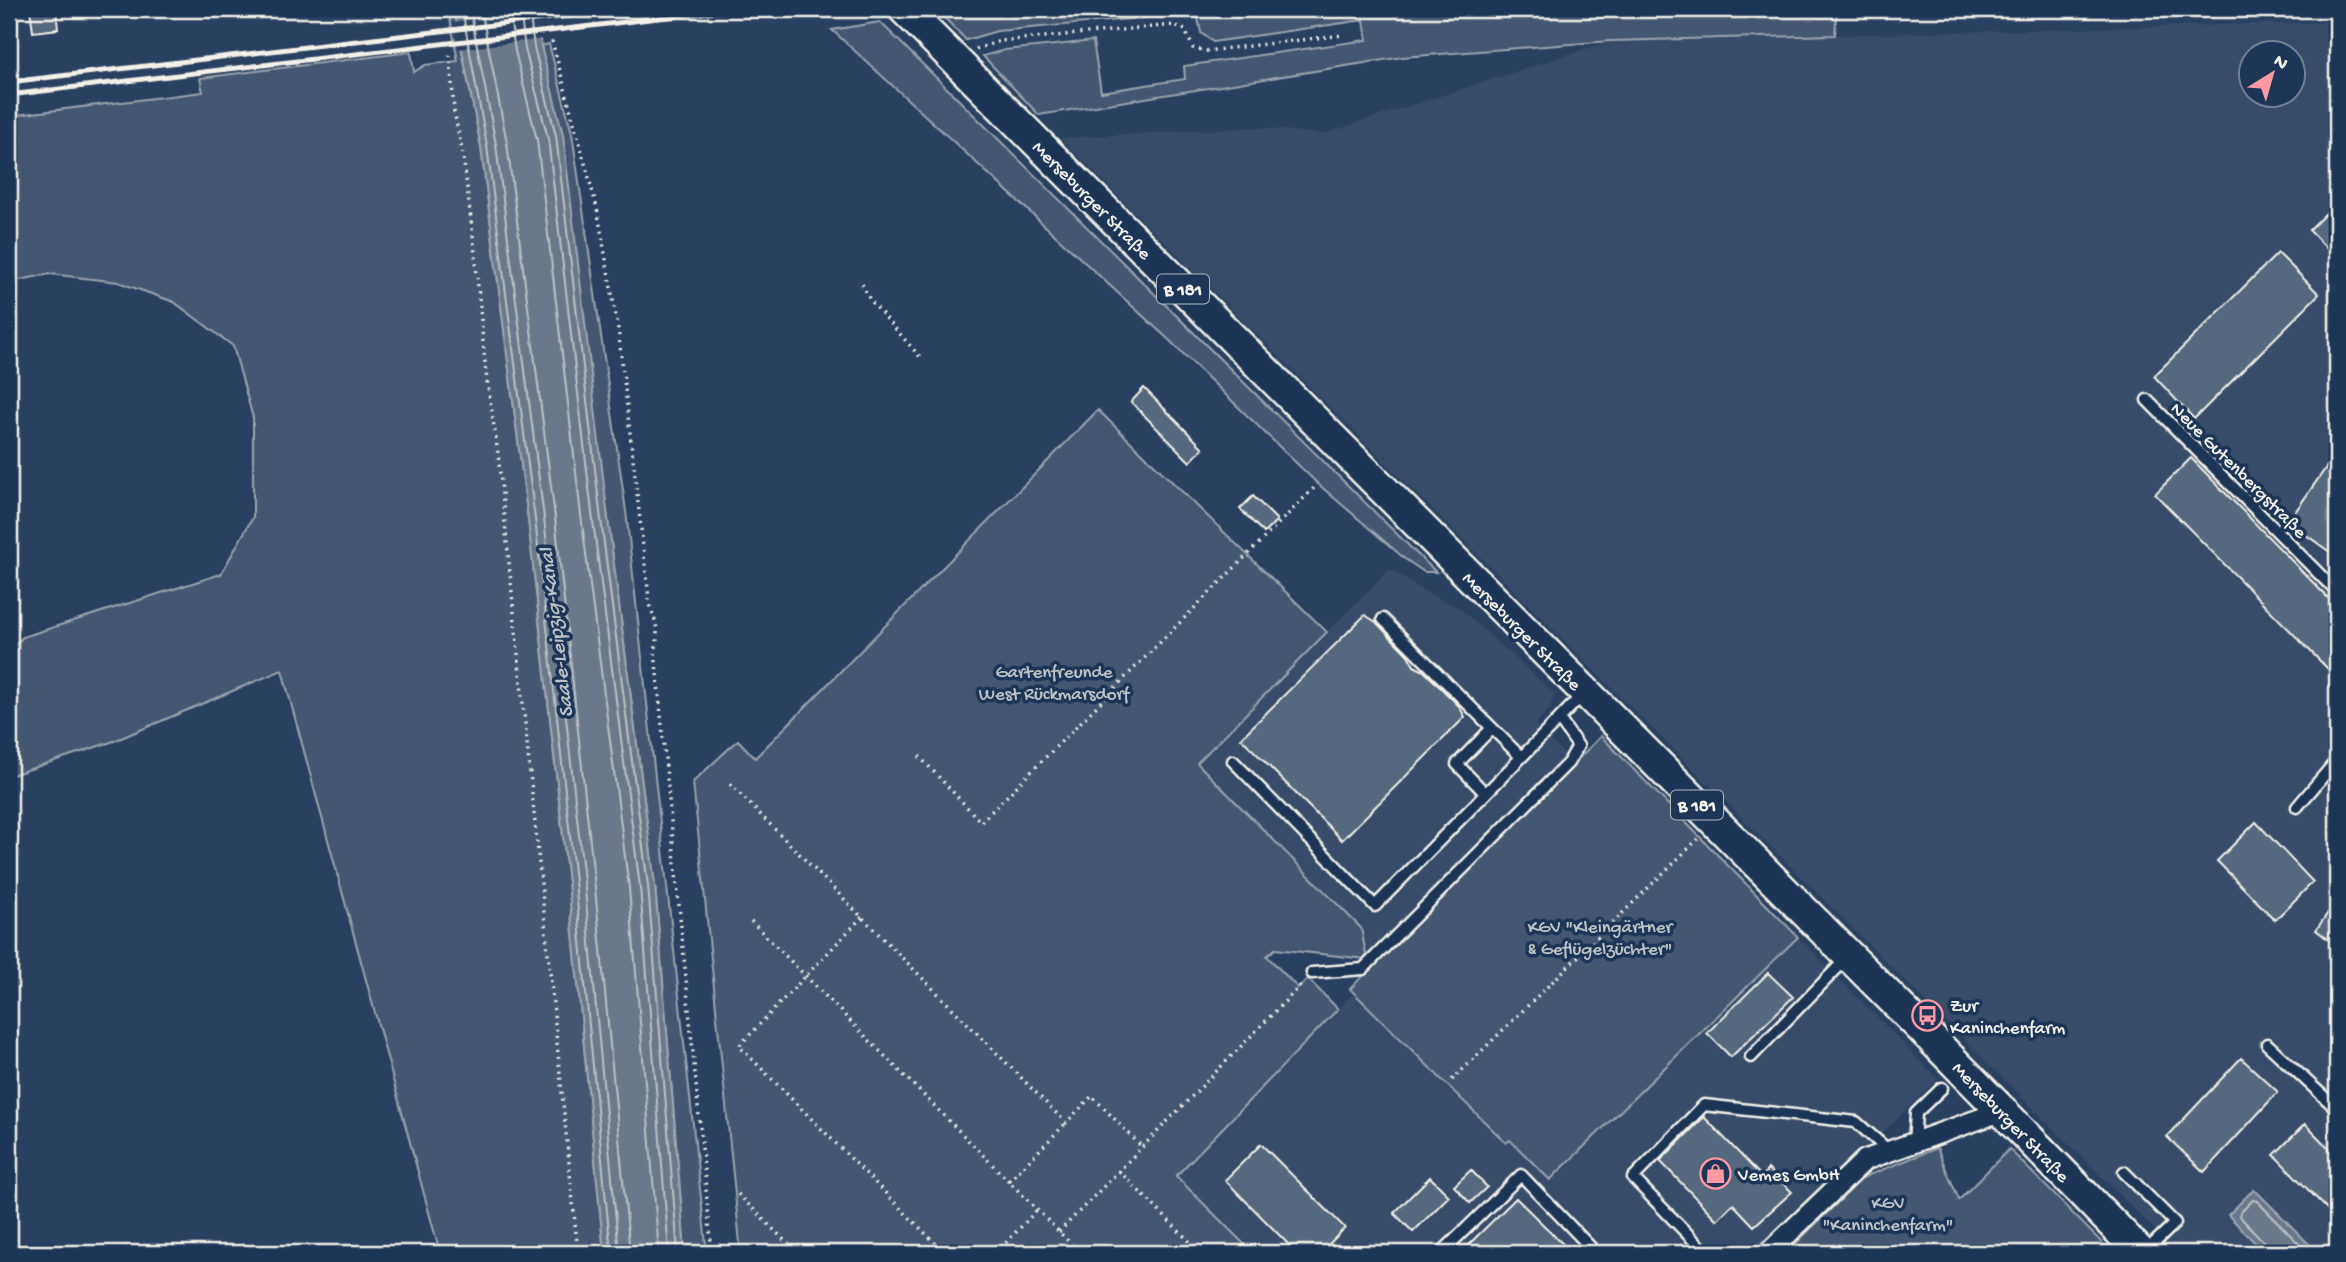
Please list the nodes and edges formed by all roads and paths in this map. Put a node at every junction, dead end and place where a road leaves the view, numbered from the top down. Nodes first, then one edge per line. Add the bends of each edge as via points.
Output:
1 (443, 9) edge
2 (904, 9) edge
3 (444, 18) dead end
4 (1343, 35) dead end
5 (552, 41) dead end
6 (450, 55) dead end
7 (957, 63) junction
8 (862, 284) dead end
9 (921, 358) dead end
10 (2147, 400) dead end
11 (1314, 488) dead end
12 (2337, 592) edge
13 (1382, 619) dead end
14 (1585, 692) junction
15 (1559, 719) junction
16 (1492, 729) junction
17 (919, 756) dead end
18 (1521, 757) junction
19 (2337, 760) edge
20 (1233, 761) dead end
21 (730, 784) dead end
22 (1485, 793) junction
23 (2297, 807) dead end
24 (1714, 822) junction
25 (862, 917) junction
26 (751, 921) dead end
27 (1849, 957) junction
28 (1312, 973) joint
29 (806, 976) junction
30 (2267, 1044) dead end
31 (1751, 1057) dead end
32 (1452, 1080) dead end
33 (1941, 1088) dead end
34 (2337, 1109) edge
35 (2002, 1111) junction
36 (1066, 1123) junction
37 (1914, 1143) junction
38 (1142, 1147) junction
39 (1889, 1151) junction
40 (1119, 1171) junction
41 (2124, 1172) dead end
42 (1009, 1181) junction
43 (738, 1194) dead end
44 (1037, 1210) junction
45 (1059, 1232) junction
46 (578, 1253) edge
47 (712, 1253) edge
48 (797, 1253) edge
49 (944, 1253) edge
50 (996, 1253) edge
51 (1080, 1253) edge
52 (1201, 1253) edge
53 (1441, 1253) edge
54 (1597, 1253) edge
55 (1706, 1253) edge
56 (1768, 1253) edge
57 (2142, 1253) edge

1 - 3 path
2 - 7 main road, Merseburger Straße / B 181
4 - 7 path via 1206,51 1193,48 1185,30 1175,25 1000,41 976,49
5 - 47 path via 597,208 618,328 650,607 657,621 662,734
6 - 46 path via 498,453
7 - 14 main road, Merseburger Straße / B 181
8 - 9 path via 870,300
10 - 12 lane, Neue Gutenbergstraße
11 - 17 path via 981,822
13 - 16 lane
14 - 15 lane
14 - 24 main road, Merseburger Straße / B 181
15 - 18 lane
15 - 28 lane via 1578,746 1568,763 1363,969
16 - 18 lane
16 - 22 lane via 1457,764
18 - 22 lane
19 - 23 lane
20 - 22 lane via 1375,906
21 - 25 path
24 - 27 main road, Merseburger Straße / B 181
24 - 32 path
25 - 29 path
25 - 36 path
26 - 29 path
27 - 31 lane
27 - 35 main road, Merseburger Straße / B 181
28 - 38 path
29 - 42 path
29 - 49 path via 739,1046
30 - 34 lane
33 - 37 lane via 1916,1113
35 - 37 street
35 - 57 main road, Merseburger Straße / B 181
36 - 38 path via 1092,1096
36 - 42 path
37 - 39 street
38 - 40 path
39 - 55 lane via 1856,1122 1704,1105 1633,1178
39 - 56 street via 1865,1160
40 - 45 path
40 - 52 path
41 - 57 lane via 2175,1223
42 - 44 path
43 - 48 path
44 - 45 path
44 - 50 path
45 - 51 path
53 - 54 lane via 1521,1175

